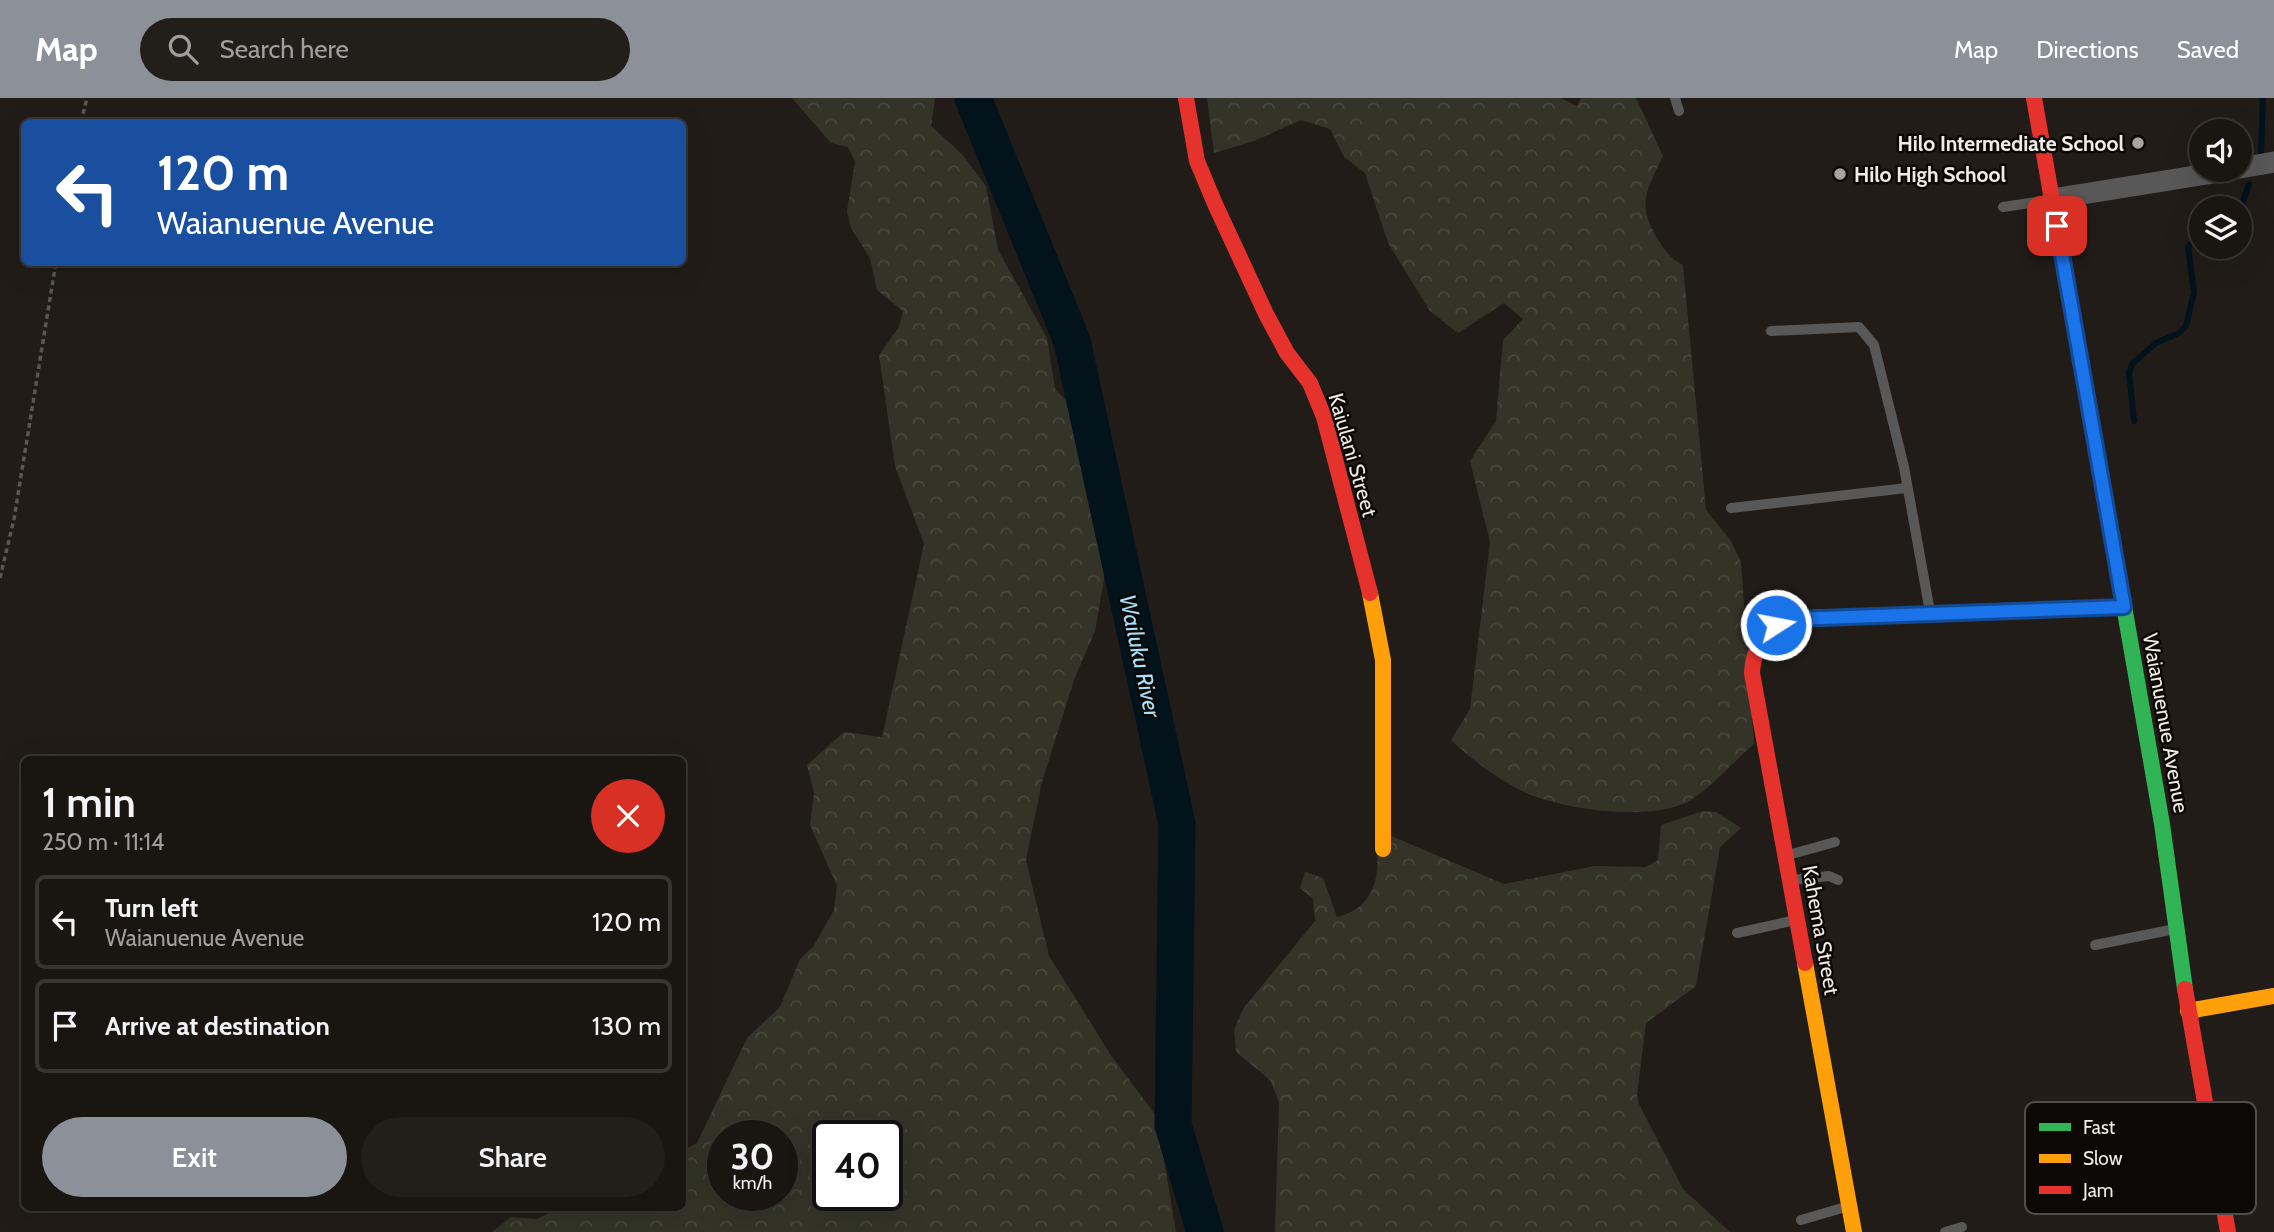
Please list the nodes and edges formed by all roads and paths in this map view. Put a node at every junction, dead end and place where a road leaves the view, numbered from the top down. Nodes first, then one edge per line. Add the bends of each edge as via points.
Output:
1 (87, 98) edge
2 (1186, 98) edge
3 (1675, 98) edge
4 (2034, 98) edge
5 (1679, 111) dead end
6 (82, 119) edge
7 (2274, 162) edge
8 (2252, 166) edge
9 (2189, 177) edge
10 (2052, 199) junction
11 (2003, 207) dead end
12 (55, 266) edge
13 (1771, 331) dead end
14 (1907, 488) junction
15 (1731, 508) dead end
16 (0, 578) edge
17 (2124, 607) junction
18 (1931, 615) junction
19 (1835, 842) dead end
20 (1383, 849) dead end
21 (1786, 856) junction
22 (1790, 880) junction
23 (1838, 880) dead end
24 (1797, 920) junction
25 (2178, 928) junction
26 (1737, 933) dead end
27 (2095, 945) dead end
28 (2274, 996) edge
29 (2188, 1011) junction
30 (2204, 1102) edge
31 (1850, 1206) junction
32 (2225, 1214) edge
33 (1801, 1220) dead end
34 (1962, 1227) dead end
35 (1854, 1232) edge
36 (1945, 1232) edge
37 (2228, 1232) edge

1 - 6 path
2 - 20 street, Kaiulani Street via 1197,161 1215,204 1266,314 1310,383 1324,417 1377,619 1383,660
3 - 5 lane
4 - 10 street, Waianuenue Avenue
7 - 8 street
9 - 10 street
10 - 11 lane
10 - 17 street, Waianuenue Avenue
12 - 16 path
13 - 14 lane via 1859,327 1874,345
14 - 15 lane
14 - 18 lane
17 - 18 street
17 - 25 street, Waianuenue Avenue
18 - 21 street, Kahema Street via 1794,619 1776,625 1762,637 1752,673
19 - 21 lane
21 - 22 street, Kahema Street
22 - 23 lane via 1829,876
22 - 24 street, Kahema Street
24 - 26 lane
24 - 31 street, Kahema Street
25 - 27 lane
25 - 29 street, Waianuenue Avenue
28 - 29 street
29 - 30 street, Waianuenue Avenue
31 - 33 lane
31 - 35 street, Kahema Street
32 - 37 street, Waianuenue Avenue
34 - 36 lane

